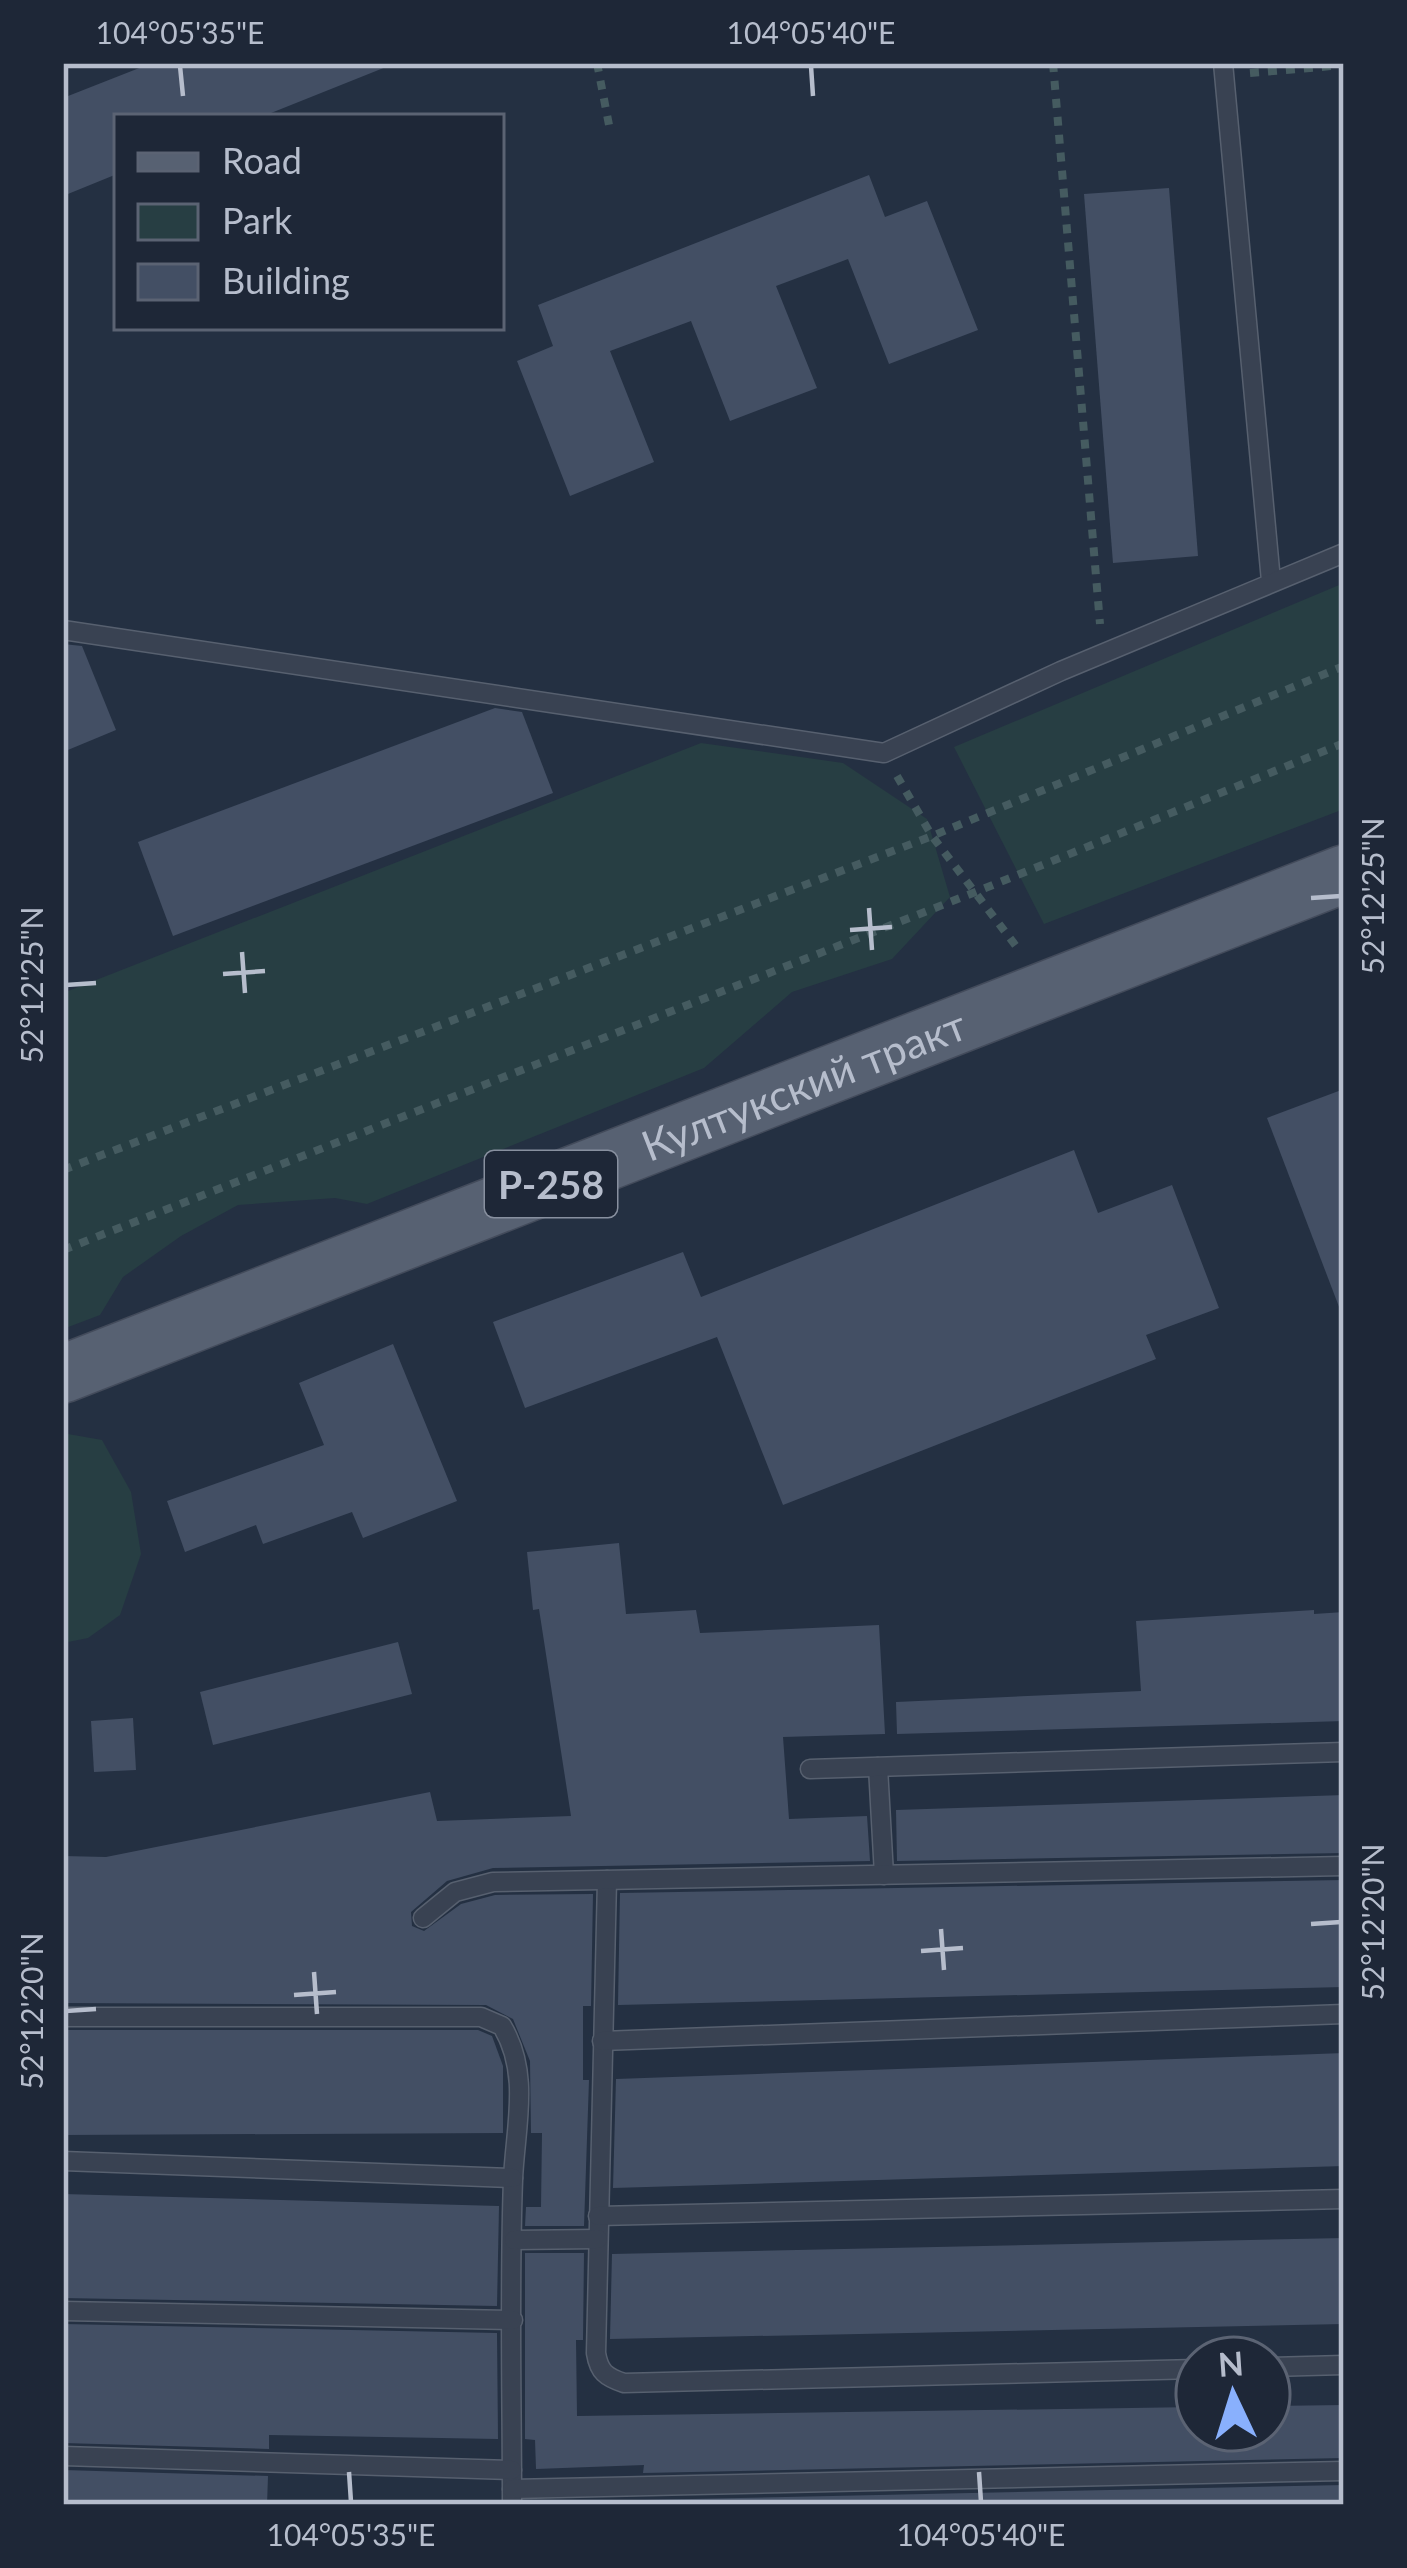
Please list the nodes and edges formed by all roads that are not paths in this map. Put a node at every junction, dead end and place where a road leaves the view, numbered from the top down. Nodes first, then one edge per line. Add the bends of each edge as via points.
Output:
1 (1225, 69) edge
2 (1344, 554) edge
3 (1271, 580) junction
4 (63, 630) edge
5 (1344, 874) edge
6 (63, 1374) edge
7 (1344, 1752) edge
8 (878, 1767) junction
9 (810, 1769) dead end
10 (1344, 1866) edge
11 (884, 1875) junction
12 (608, 1880) junction
13 (423, 1918) dead end
14 (1344, 2014) edge
15 (63, 2017) edge
16 (602, 2041) junction
17 (63, 2161) edge
18 (513, 2178) junction
19 (1344, 2200) edge
20 (598, 2216) junction
21 (598, 2239) junction
22 (514, 2240) junction
23 (63, 2312) edge
24 (513, 2320) junction
25 (1344, 2365) edge
26 (1293, 2366) edge
27 (1173, 2369) edge
28 (63, 2456) edge
29 (1344, 2471) edge
30 (512, 2488) edge

1 - 3 lane
2 - 3 lane
3 - 4 lane via 884,753
5 - 6 main road, Култукский тракт / Р-258
7 - 8 lane
8 - 9 lane
8 - 11 lane
10 - 11 lane
11 - 12 lane
12 - 13 lane via 470,1886
12 - 16 lane
14 - 16 lane
15 - 18 lane via 494,2020 510,2038 519,2085
16 - 20 lane
17 - 18 lane
18 - 22 lane
19 - 20 lane
20 - 21 lane
21 - 22 lane
21 - 27 lane via 598,2368 623,2384
22 - 24 lane
23 - 24 lane
24 - 30 lane
25 - 26 lane
28 - 30 lane
29 - 30 lane

